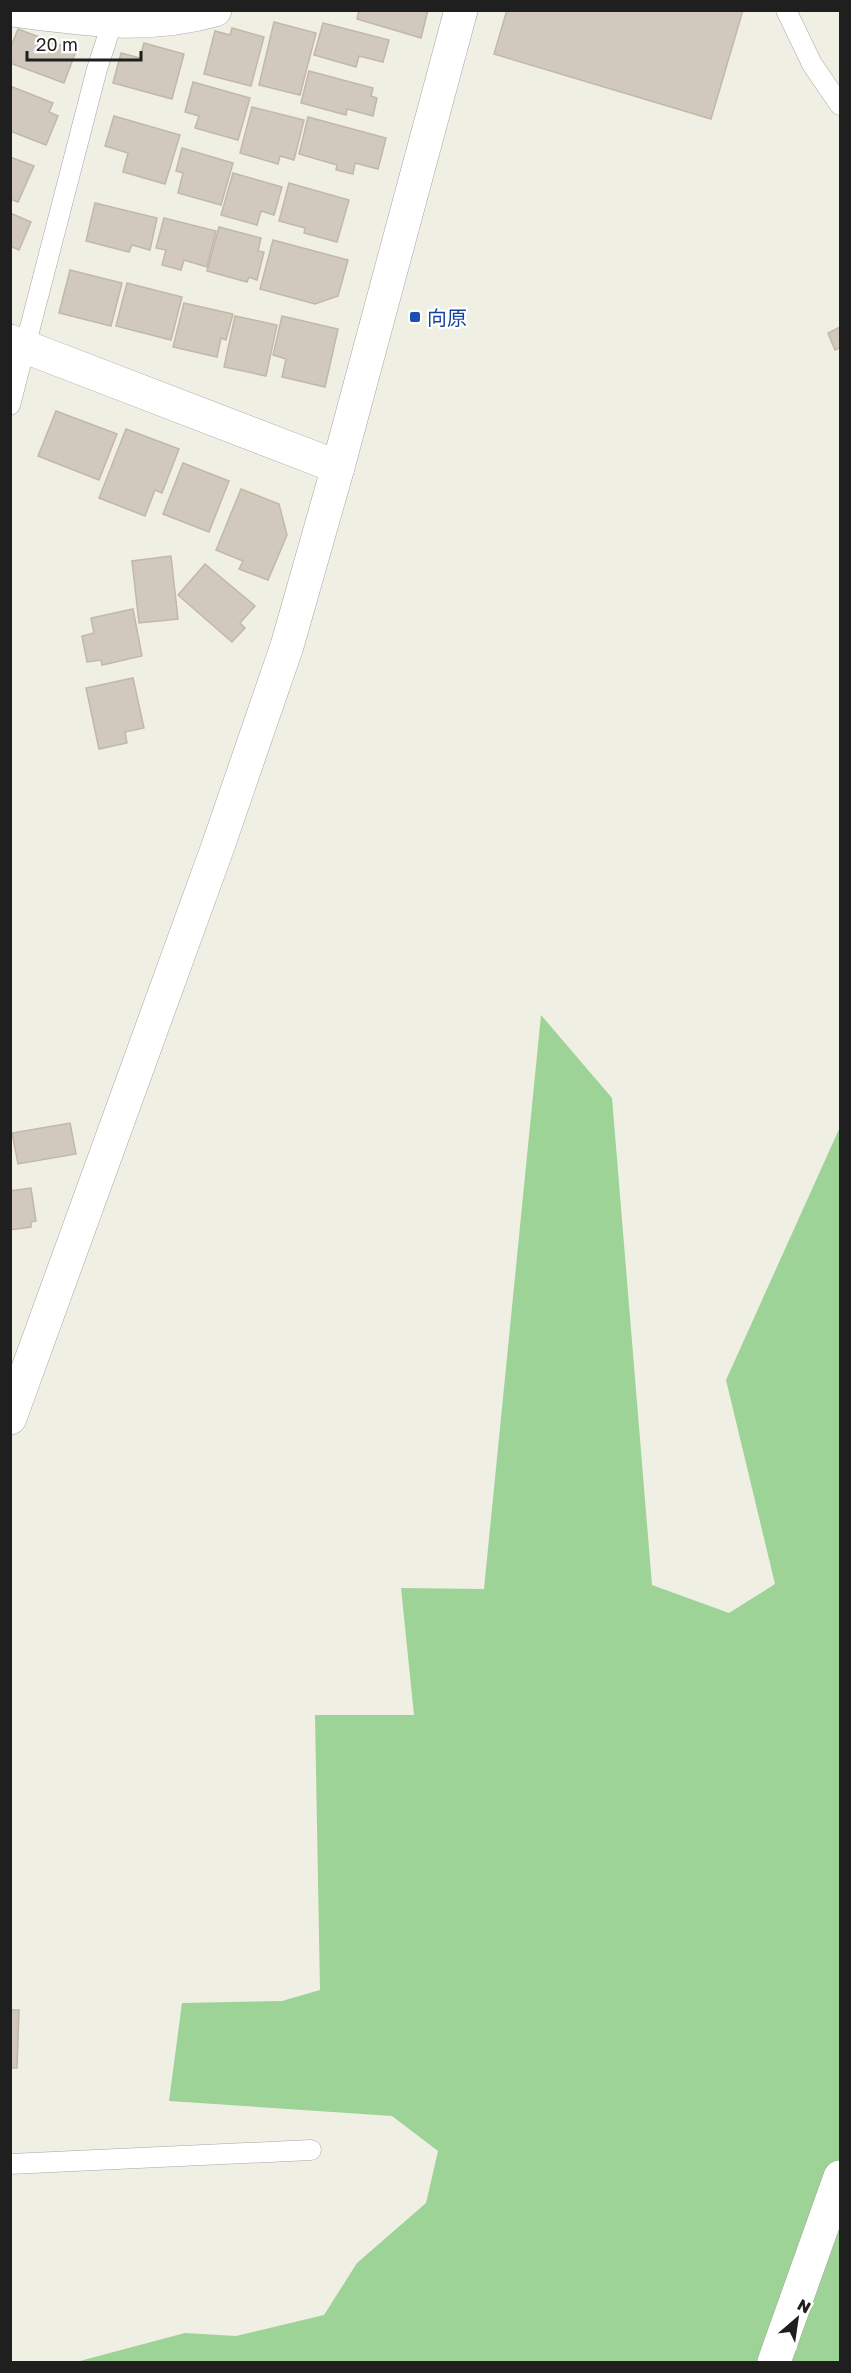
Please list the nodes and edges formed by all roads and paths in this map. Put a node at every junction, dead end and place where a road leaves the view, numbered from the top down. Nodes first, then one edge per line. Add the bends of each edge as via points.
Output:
1 (12, 10) edge
2 (215, 10) edge
3 (461, 10) edge
4 (786, 10) edge
5 (111, 17) edge
6 (840, 105) edge
7 (19, 344) edge
8 (10, 405) edge
9 (338, 467) junction
10 (10, 1418) edge
11 (311, 2150) dead end
12 (10, 2164) edge
13 (840, 2177) edge
14 (774, 2362) edge

1 - 5 street
2 - 5 street via 188,18
3 - 9 street
4 - 6 lane via 812,64
5 - 7 lane
7 - 8 lane
7 - 9 street
9 - 10 street via 286,646 225,826
11 - 12 lane
13 - 14 street

